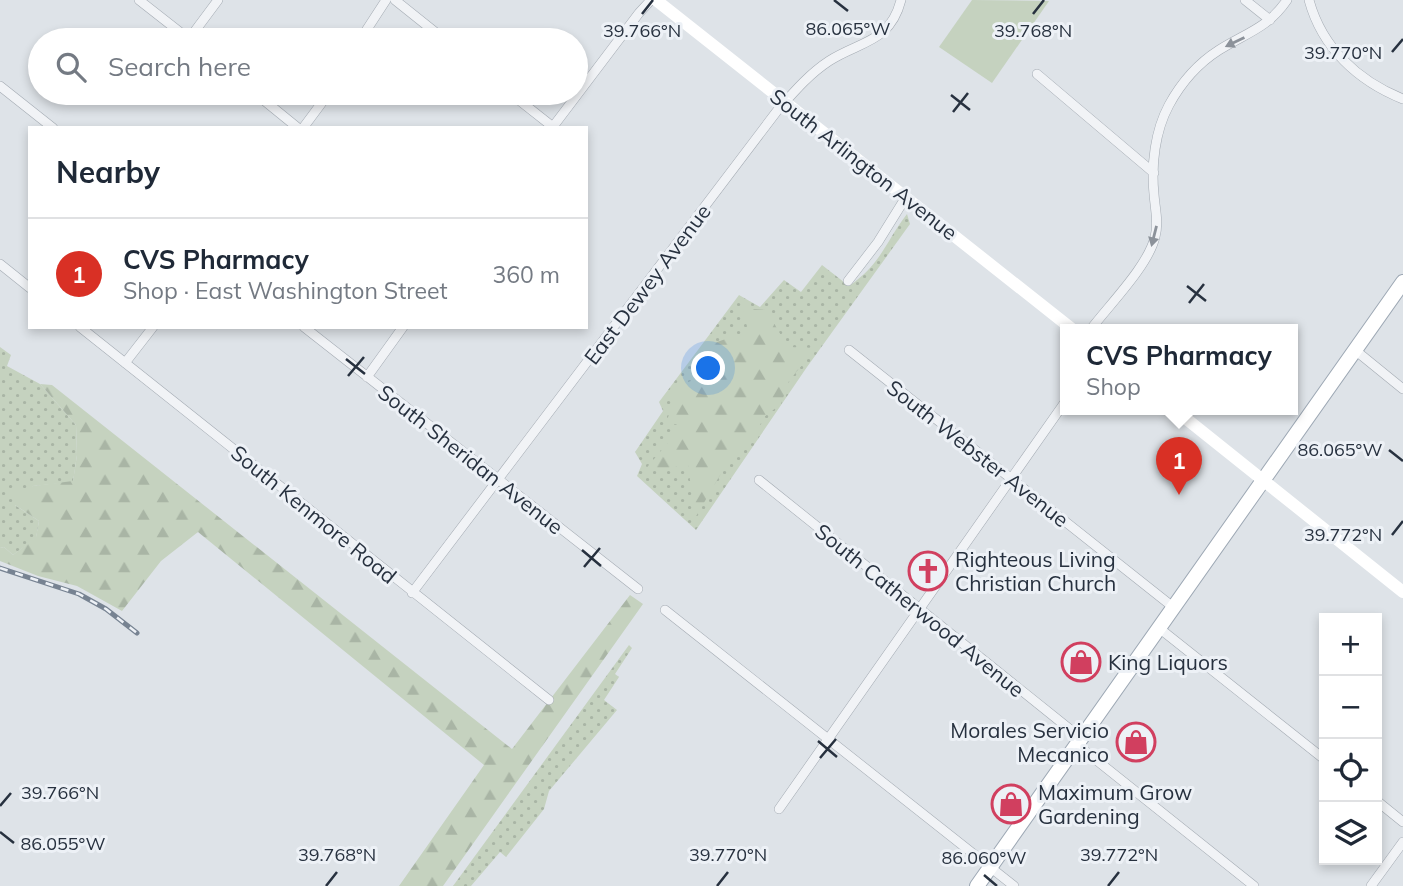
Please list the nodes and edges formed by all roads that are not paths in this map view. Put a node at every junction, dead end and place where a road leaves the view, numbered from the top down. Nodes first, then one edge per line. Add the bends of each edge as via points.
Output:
1 (139, 0) edge
2 (218, 0) edge
3 (386, 0) edge
4 (395, 0) edge
5 (654, 0) edge
6 (901, 0) edge
7 (1245, 0) edge
8 (1287, 0) edge
9 (1309, 0) edge
10 (1270, 20) junction
11 (175, 28) edge
12 (198, 28) edge
13 (368, 28) edge
14 (430, 28) edge
15 (1037, 74) dead end
16 (588, 80) edge
17 (0, 86) edge
18 (1403, 99) edge
19 (785, 102) junction
20 (270, 105) edge
21 (320, 105) edge
22 (525, 105) edge
23 (569, 105) edge
24 (50, 126) edge
25 (296, 126) edge
26 (304, 126) edge
27 (551, 126) edge
28 (553, 126) edge
29 (1154, 173) junction
30 (906, 197) junction
31 (0, 264) edge
32 (848, 281) dead end
33 (1403, 282) edge
34 (28, 286) edge
35 (1066, 324) edge
36 (1095, 324) edge
37 (82, 329) edge
38 (151, 329) edge
39 (307, 329) edge
40 (402, 329) edge
41 (1355, 350) junction
42 (849, 351) dead end
43 (125, 363) junction
44 (367, 377) junction
45 (1403, 389) edge
46 (1060, 409) edge
47 (1182, 415) edge
48 (1011, 479) junction
49 (499, 480) junction
50 (759, 480) dead end
51 (1263, 480) junction
52 (1401, 587) edge
53 (638, 589) dead end
54 (412, 593) junction
55 (1173, 607) junction
56 (919, 609) junction
57 (665, 610) dead end
58 (1159, 628) junction
59 (549, 700) dead end
60 (828, 740) junction
61 (1080, 741) junction
62 (1319, 755) edge
63 (1378, 802) edge
64 (779, 809) dead end
65 (1403, 822) edge
66 (1403, 842) edge
67 (990, 868) junction
68 (977, 886) edge
69 (1014, 886) edge
70 (1254, 886) edge
71 (1371, 886) edge

1 - 11 street
2 - 12 street
3 - 13 street
4 - 14 street
5 - 16 street
5 - 19 main road, South Arlington Avenue
6 - 19 street, East Dewey Avenue via 886,30 827,63
7 - 10 street
8 - 10 street
9 - 18 street via 1320,28 1346,63 1373,85
10 -> 29 street via 1203,61 1183,83 1161,124
15 - 29 street
17 - 24 street
19 - 30 main road, South Arlington Avenue
19 - 49 street, East Dewey Avenue
20 - 25 street
21 - 26 street
22 - 27 street
23 - 28 street
29 -> 36 street via 1157,230 1152,247
30 - 32 street
30 - 35 main road, South Arlington Avenue
31 - 34 street
33 - 41 main road
37 - 43 street, South Kenmore Road
38 - 43 street
39 - 44 street, South Sheridan Avenue
40 - 44 street
41 - 45 street
41 - 51 main road
42 - 48 street, South Webster Avenue
43 - 54 street, South Kenmore Road
44 - 49 street, South Sheridan Avenue
46 - 48 street
47 - 51 main road
48 - 55 street, South Webster Avenue
48 - 56 street
49 - 53 street, South Sheridan Avenue
49 - 54 street, East Dewey Avenue
50 - 56 street, South Catherwood Avenue
51 - 52 main road
51 - 55 main road
54 - 59 street, South Kenmore Road
55 - 58 main road
56 - 60 street
56 - 61 street, South Catherwood Avenue
57 - 60 street
58 - 61 main road
58 - 62 street
60 - 64 street
60 - 67 street
61 - 67 main road
61 - 70 street, South Catherwood Avenue via 1086,751
63 - 65 street
66 - 71 street
67 - 68 main road
67 - 69 street

